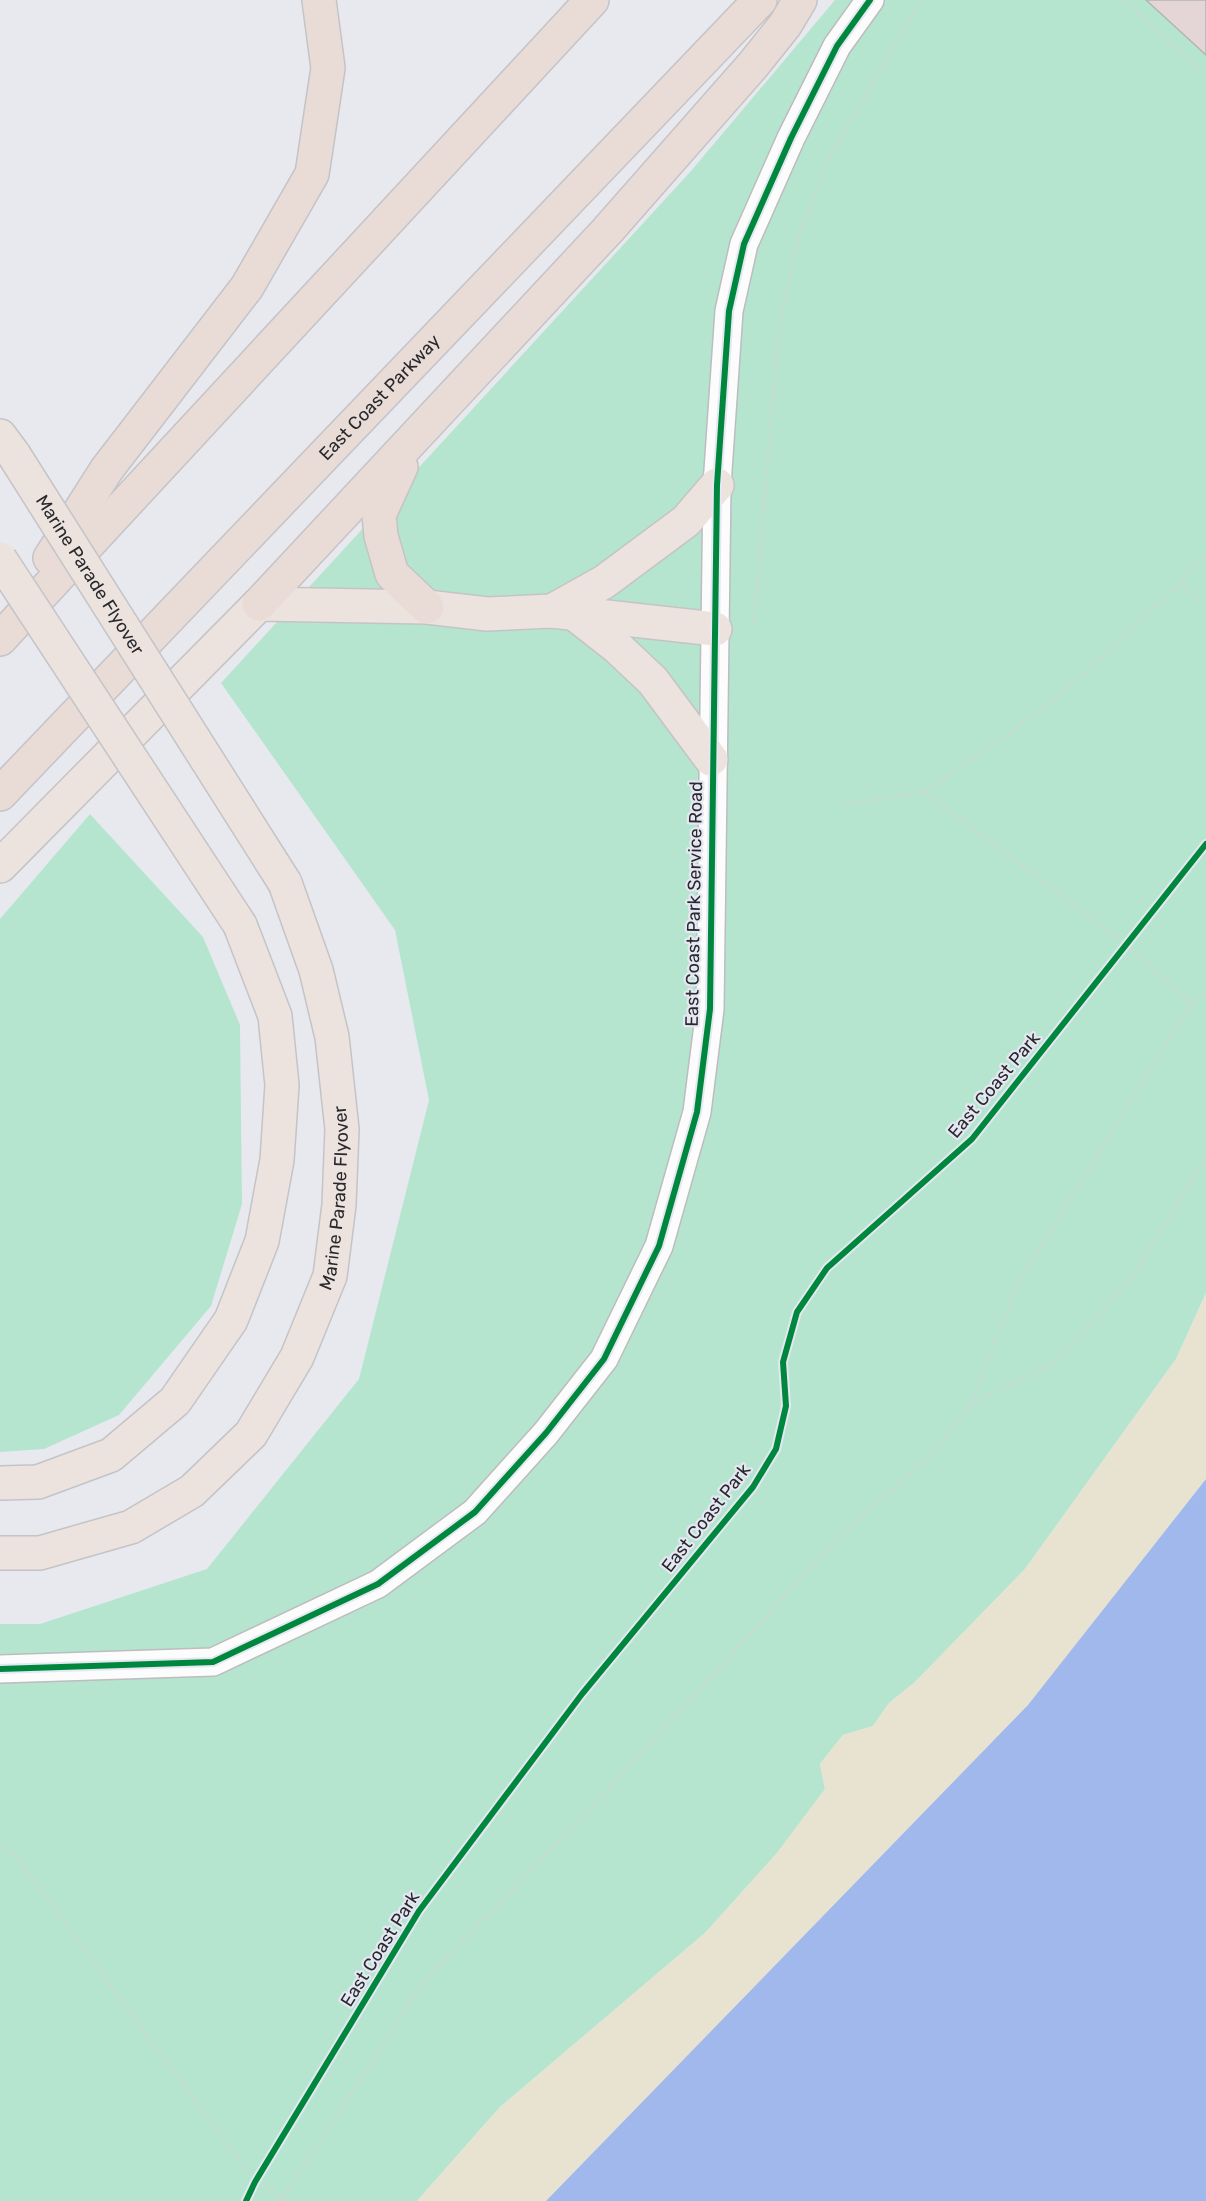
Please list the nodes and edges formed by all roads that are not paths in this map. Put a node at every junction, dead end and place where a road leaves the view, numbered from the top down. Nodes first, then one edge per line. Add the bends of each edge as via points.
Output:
1 (319, 0) edge
2 (592, 0) edge
3 (760, 0) edge
4 (800, 0) edge
5 (870, 0) edge
6 (413, 441) junction
7 (7, 446) edge
8 (717, 485) junction
9 (0, 559) edge
10 (259, 604) junction
11 (427, 607) junction
12 (564, 612) junction
13 (715, 628) junction
14 (0, 639) edge
15 (711, 759) junction
16 (0, 794) edge
17 (0, 866) edge
18 (0, 1483) edge
19 (0, 1553) edge
20 (0, 1669) edge

1 - 14 highway via 328,68 312,174 247,287 106,470
2 - 14 highway
3 - 16 highway, East Coast Parkway
4 - 6 highway via 785,25 731,90 608,231
5 - 8 street, East Coast Park Service Road via 837,45 744,244 729,311
6 - 10 highway
6 - 11 highway via 379,515 392,574
7 - 19 highway, Marine Parade Flyover, bridge via 285,883 316,970 332,1037 342,1129 339,1205 330,1276 297,1357 251,1434 192,1491 131,1527 40,1553
8 - 12 highway via 686,521
8 - 13 street, East Coast Park Service Road
9 - 18 highway, bridge via 240,925 275,1016 282,1085 277,1160 262,1241 231,1320 175,1401 111,1455 38,1482
10 - 11 highway
10 - 17 highway
11 - 12 highway via 487,614
12 - 13 highway
12 - 15 highway via 617,647 653,681
13 - 15 street, East Coast Park Service Road
15 - 20 street, East Coast Park Service Road via 710,1009 697,1112 659,1246 604,1359 554,1424 475,1512 378,1584 213,1662

